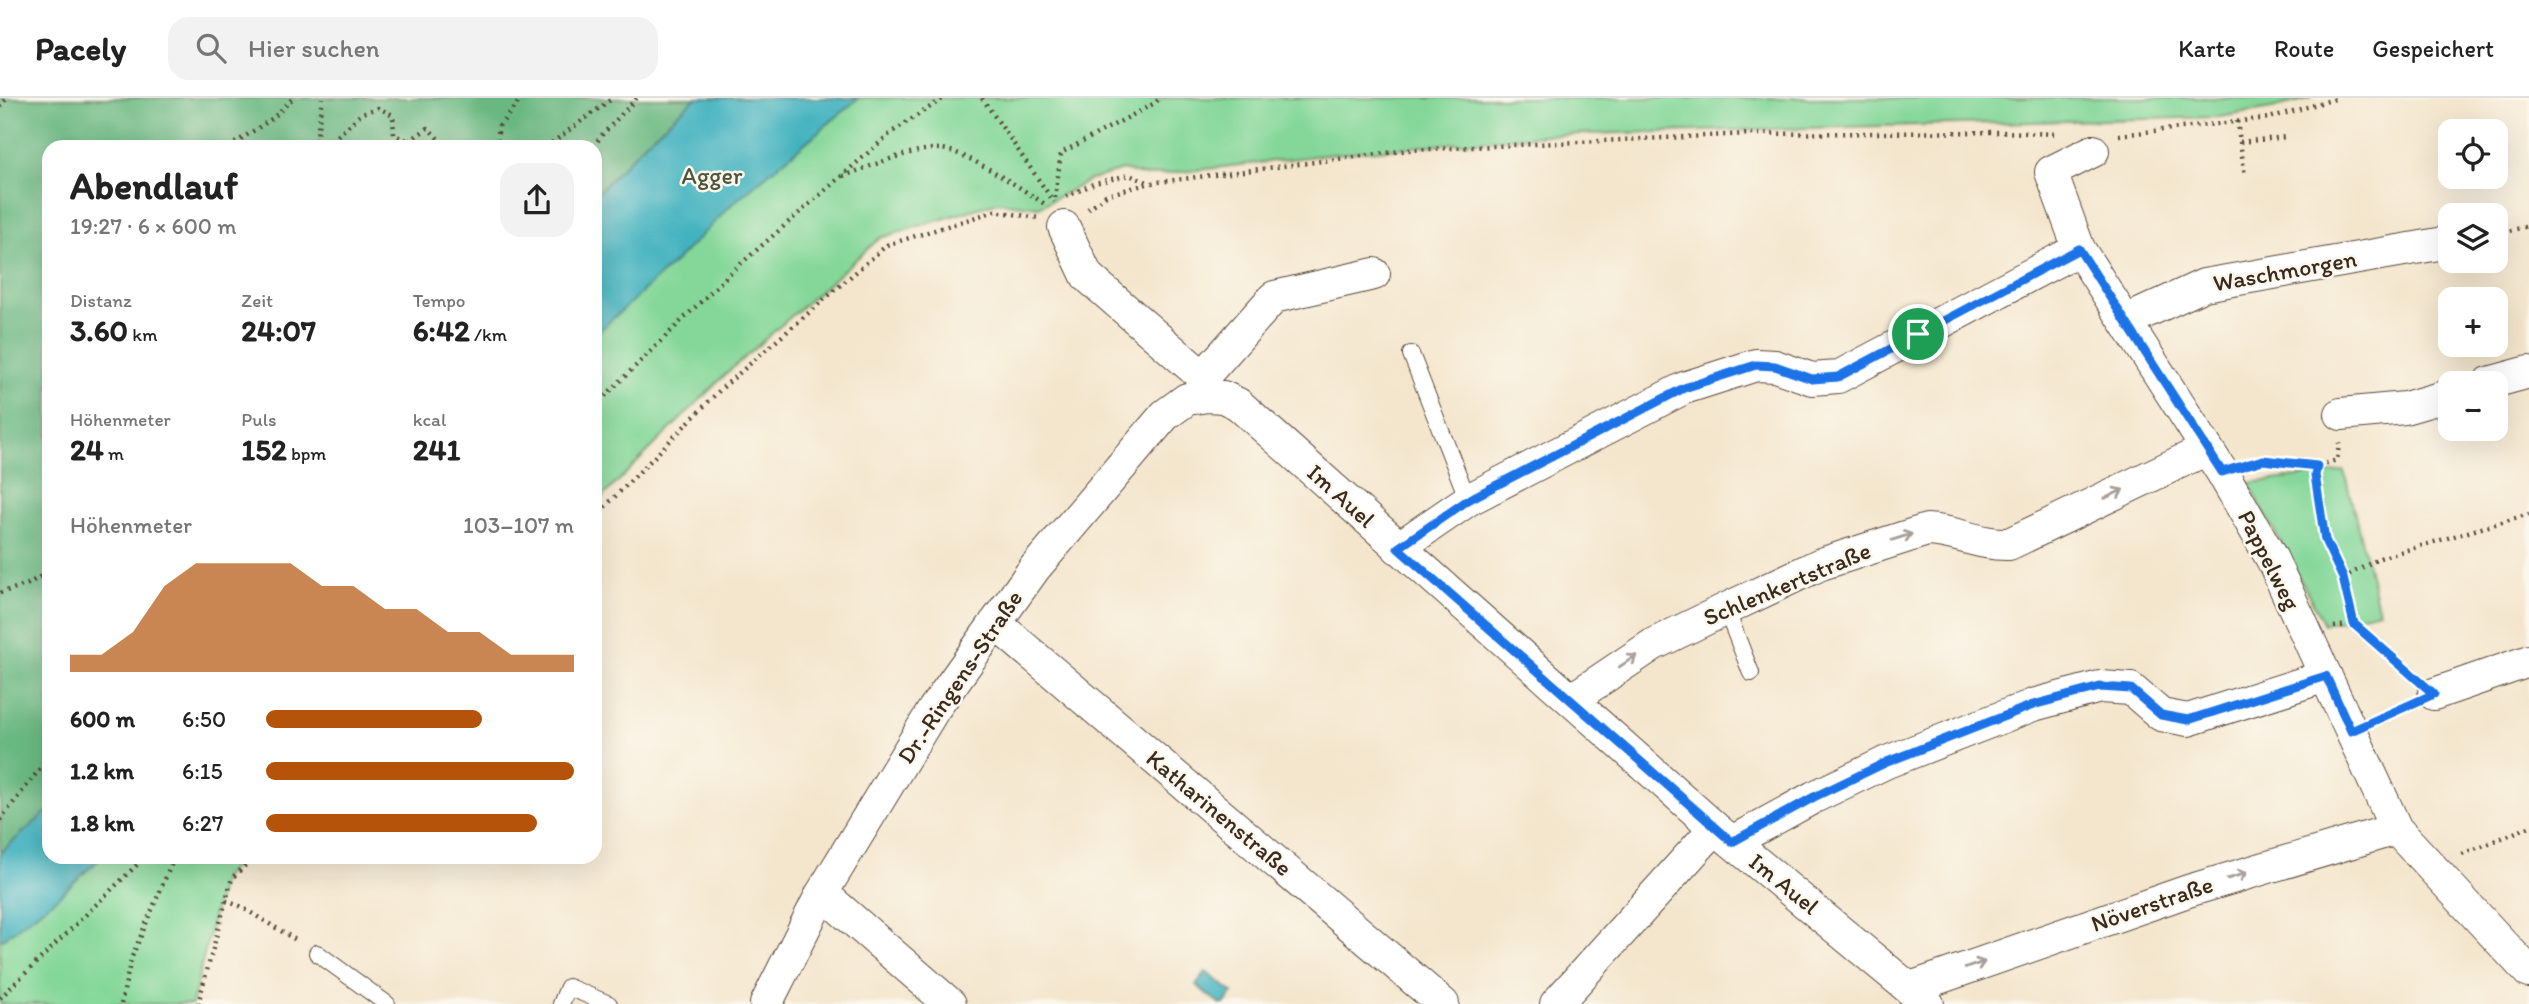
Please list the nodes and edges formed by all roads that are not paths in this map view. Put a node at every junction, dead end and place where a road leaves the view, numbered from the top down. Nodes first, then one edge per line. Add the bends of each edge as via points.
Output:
1 (2104, 143) road end
2 (1059, 215) road end
3 (2438, 244) edge
4 (2079, 249) junction
5 (1374, 274) dead end
6 (2126, 321) junction
7 (1411, 354) dead end
8 (2529, 372) edge
9 (2508, 378) edge
10 (1205, 386) junction
11 (2438, 398) edge
12 (2341, 414) road end
13 (2214, 461) junction
14 (1468, 500) junction
15 (1398, 548) junction
16 (1726, 609) junction
17 (995, 623) junction
18 (2529, 661) edge
19 (1751, 673) dead end
20 (2326, 676) junction
21 (2434, 694) road end
22 (1572, 699) junction
23 (2396, 829) junction
24 (1723, 835) junction
25 (822, 893) junction
26 (317, 953) road end
27 (2529, 972) edge
28 (1919, 996) edge
29 (387, 1004) edge
30 (561, 1004) edge
31 (609, 1004) edge
32 (766, 1004) edge
33 (950, 1004) edge
34 (1443, 1004) edge
35 (1556, 1004) edge

1 - 4 street, Pappelweg via 2051,172
2 - 10 street, Im Auel via 1087,276
3 - 6 street, Waschmorgen via 2204,285
4 - 6 street, Pappelweg
4 - 14 street via 1838,377 1812,379 1775,366 1756,365 1684,388
5 - 10 street via 1274,297
6 - 13 street, Pappelweg
7 - 14 lane
8 - 9 street
10 - 15 street, Im Auel via 1238,404
10 - 17 street, Dr.-Ringens-Straße via 1165,415 1034,569
11 - 12 street via 2405,408
16 -> 13 street, Schlenkertstraße via 1821,564 1927,530 1944,530 1988,545 2009,544
13 - 20 street, Pappelweg via 2272,559
14 - 15 street
15 - 22 street, Im Auel
16 - 19 lane
22 -> 16 street, Schlenkertstraße via 1654,643
17 - 25 street, Dr.-Ringens-Straße via 934,709
17 - 34 street, Katharinenstraße
18 - 21 street
20 - 23 street, Pappelweg
20 - 24 street via 2188,720 2161,715 2131,689 2100,687 2033,705 1887,762
22 - 24 street, Im Auel
23 - 27 street, Pappelweg
28 -> 23 street, Növerstraße via 2188,891
24 - 28 street, Im Auel
24 - 35 street
25 - 32 street, Dr.-Ringens-Straße
25 - 33 street
26 - 29 lane
30 - 31 lane via 568,987

